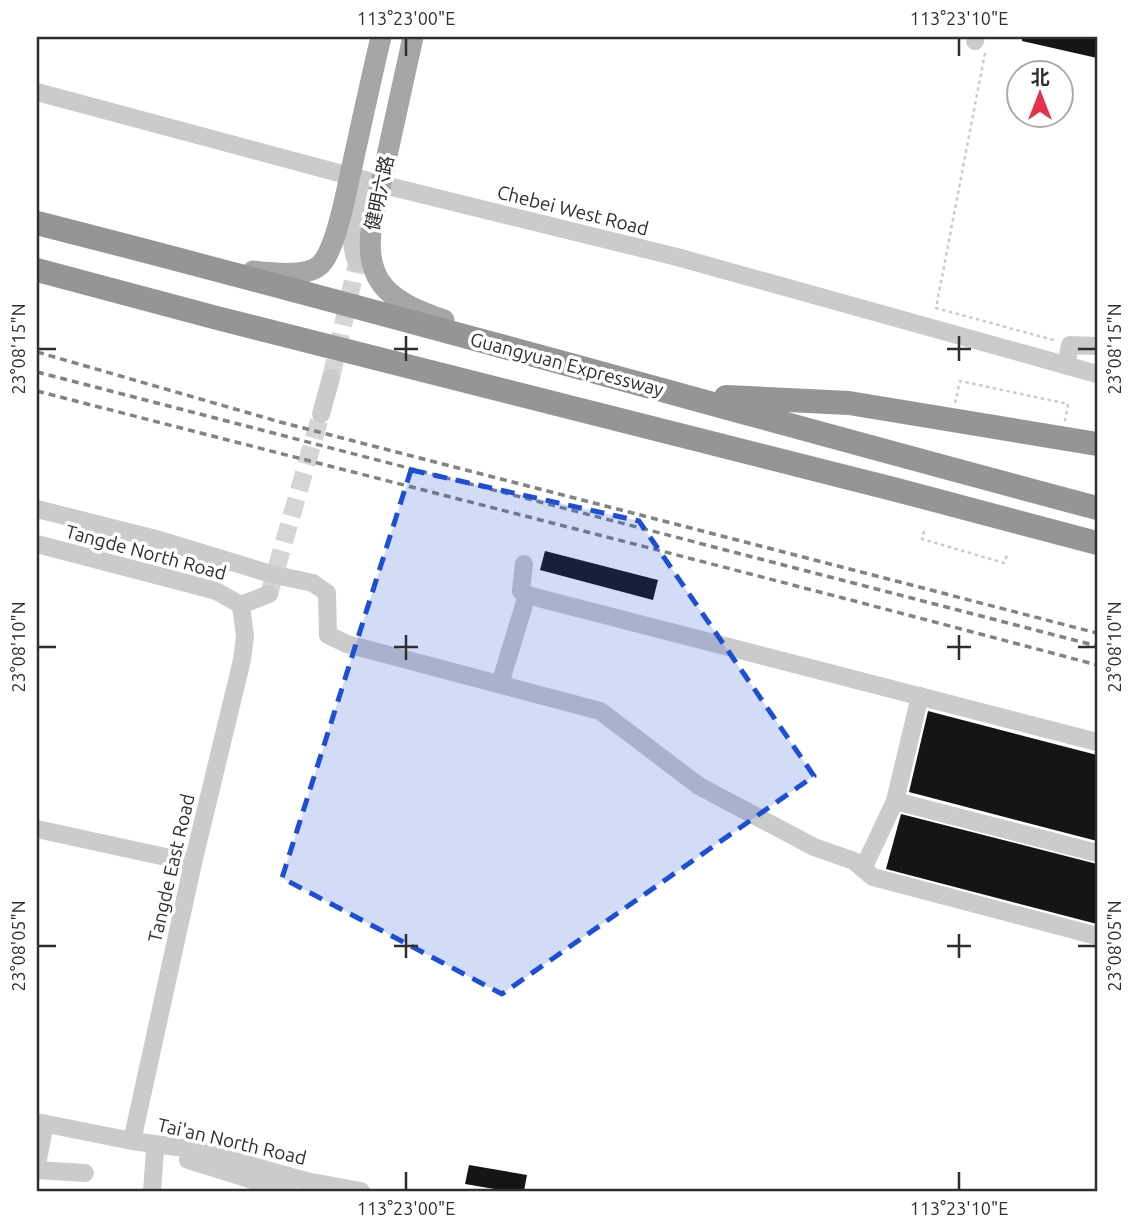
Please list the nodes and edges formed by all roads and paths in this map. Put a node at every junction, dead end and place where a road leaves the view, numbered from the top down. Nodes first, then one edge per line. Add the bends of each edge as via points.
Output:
1 (381, 37) edge
2 (413, 37) edge
3 (976, 39) edge
4 (37, 92) edge
5 (365, 180) junction
6 (37, 223) edge
7 (188, 261) junction
8 (357, 263) tunnel mouth
9 (37, 270) edge
10 (1070, 345) junction
11 (1097, 346) edge
12 (514, 349) junction
13 (1066, 366) junction
14 (1097, 374) edge
15 (331, 378) tunnel mouth
16 (960, 381) dead end
17 (683, 394) junction
18 (1068, 404) dead end
19 (321, 414) tunnel mouth
20 (1097, 444) edge
21 (1097, 508) edge
22 (37, 509) edge
23 (924, 531) dead end
24 (37, 544) edge
25 (1095, 544) edge
26 (1007, 555) dead end
27 (524, 564) dead end
28 (269, 594) dead end
29 (527, 595) junction
30 (241, 605) junction
31 (500, 684) junction
32 (920, 696) junction
33 (1097, 742) edge
34 (895, 801) junction
35 (37, 829) edge
36 (1097, 853) edge
37 (193, 863) junction
38 (863, 869) junction
39 (1097, 936) edge
40 (41, 1123) edge
41 (132, 1141) junction
42 (155, 1151) junction
43 (37, 1164) edge
44 (37, 1170) edge
45 (85, 1173) dead end
46 (152, 1191) edge
47 (288, 1191) edge
48 (361, 1191) edge

1 - 5 main road, 健明六路
2 - 5 main road, 健明六路
3 - 10 path via 987,43 936,308
4 - 5 street, Chebei West Road
5 - 7 main road, 健明六路 via 329,252 313,269 279,274
5 - 8 street via 351,244
5 - 12 main road, 健明六路 via 376,276 387,293 416,310
5 - 13 street, Chebei West Road via 677,257
6 - 7 highway, Guangyuan Expressway
7 - 12 highway, Guangyuan Expressway
9 - 25 highway
10 - 11 street
10 - 13 street
12 - 17 highway, Guangyuan Expressway
13 - 14 street, Chebei West Road
15 - 19 street
16 - 18 path
17 - 20 highway via 849,403
17 - 21 highway, Guangyuan Expressway
22 - 31 street via 313,583 327,593 328,635
23 - 26 path via 922,539 960,552 1004,563
24 - 30 street, Tangde North Road via 216,591
27 - 29 street via 521,591
28 - 30 street
29 - 31 street
29 - 32 street
30 - 37 street, Tangde East Road via 242,660
31 - 38 street via 600,711 699,786
32 - 33 street
32 - 34 street
34 - 36 street
34 - 38 street
35 - 37 street
37 - 41 street, Tangde East Road
38 - 39 street via 905,887
40 - 41 street
40 - 43 street
41 - 42 street, Tai'an North Road
41 - 48 street, Tai'an North Road via 183,1147
42 - 46 street
42 - 47 street, Tai'an North Road
44 - 45 street

